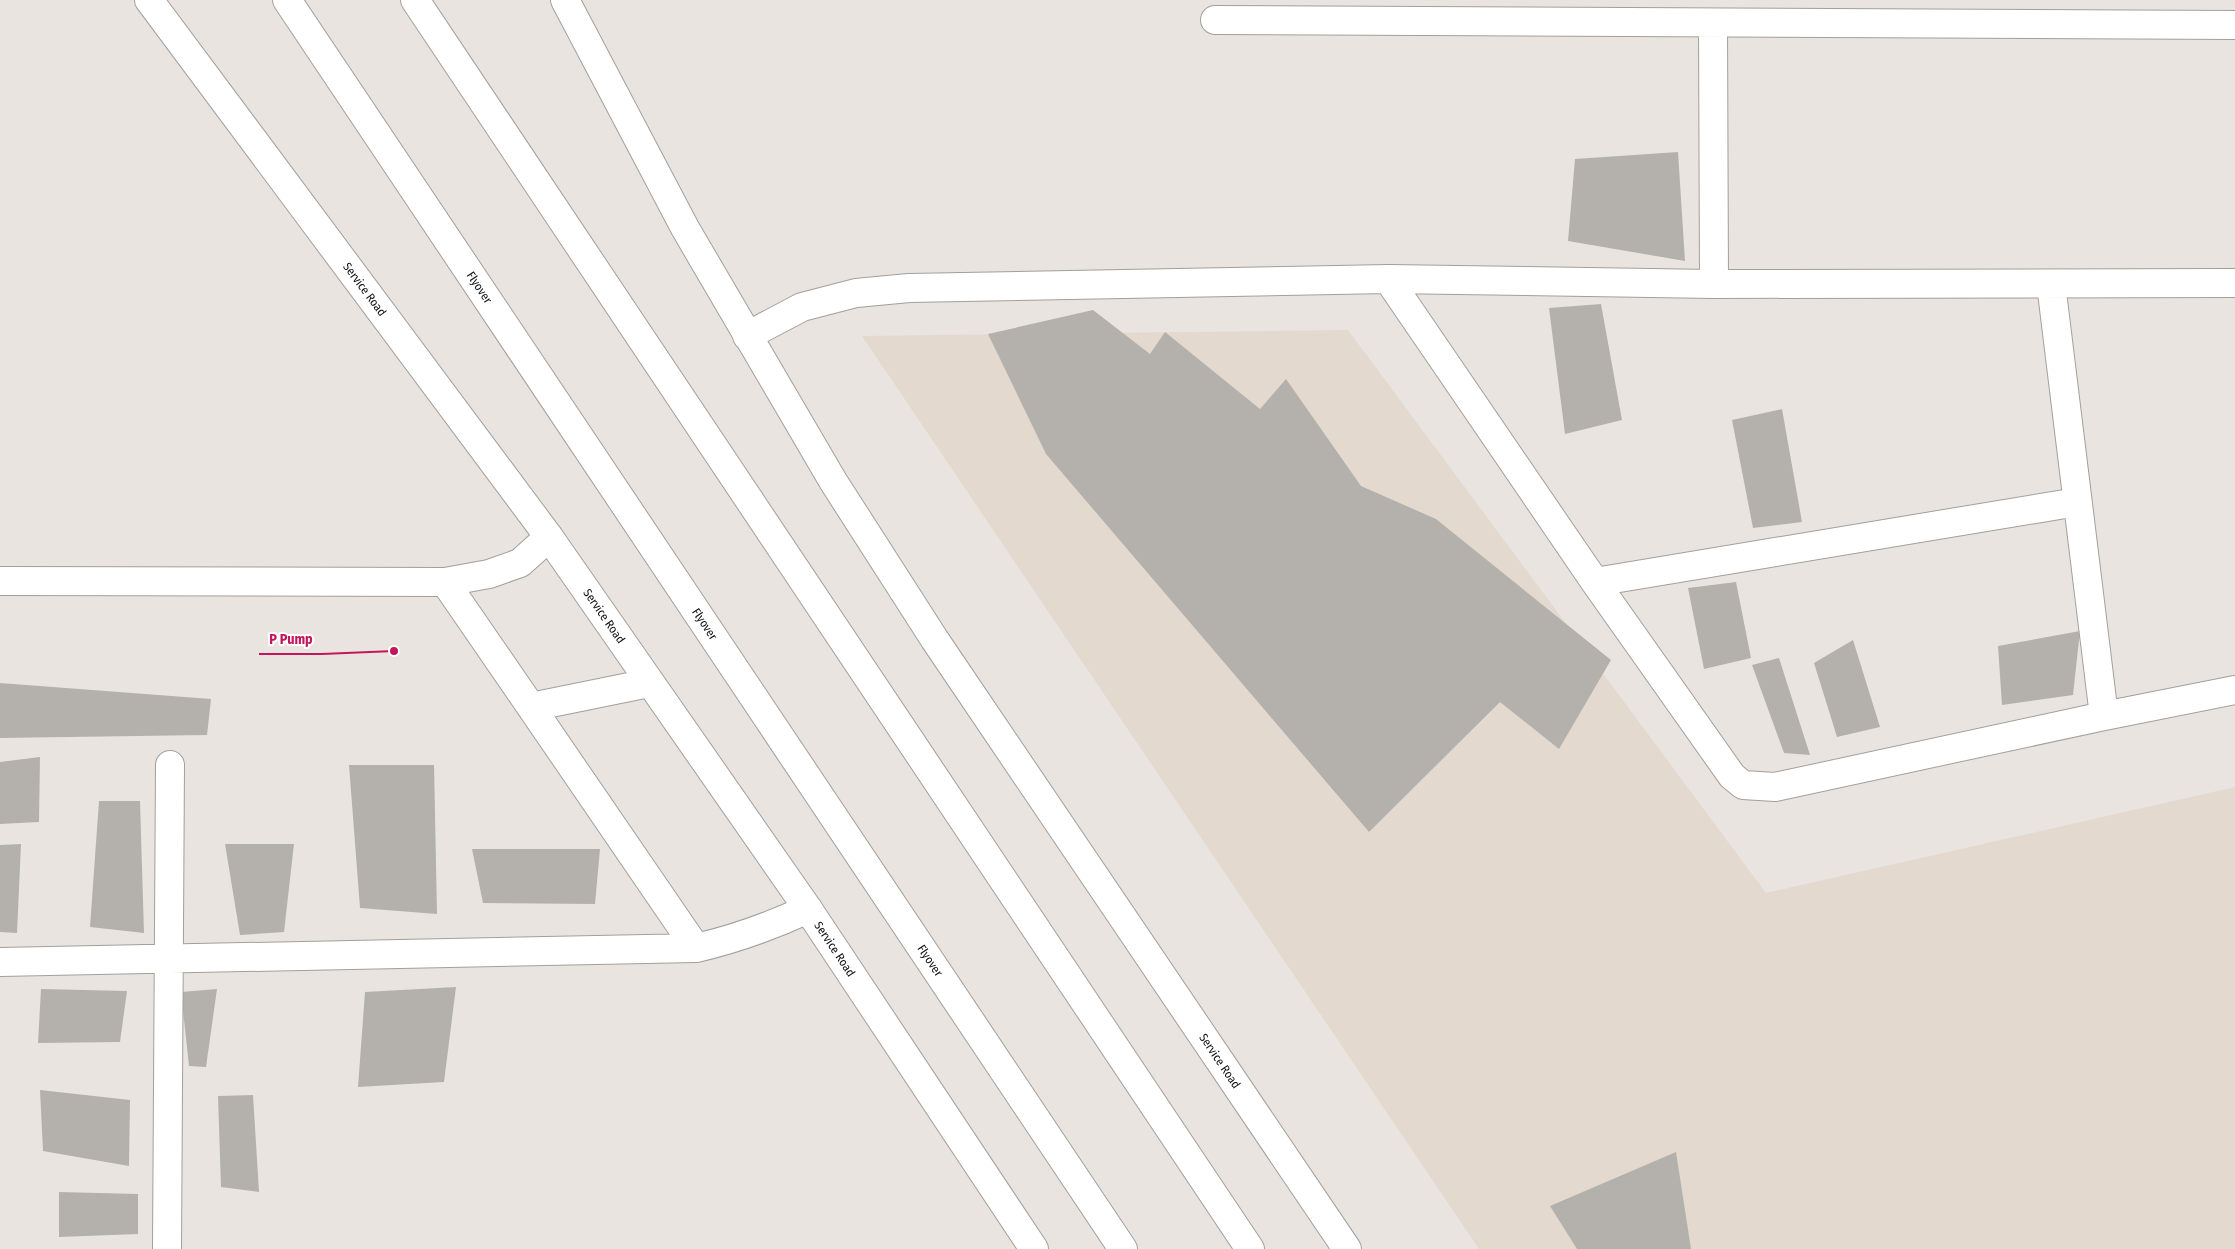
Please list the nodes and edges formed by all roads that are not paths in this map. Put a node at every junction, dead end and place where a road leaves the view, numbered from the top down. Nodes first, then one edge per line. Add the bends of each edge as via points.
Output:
1 (149, 0) edge
2 (286, 0) edge
3 (415, 0) edge
4 (565, 0) edge
5 (1215, 20) dead end
6 (1713, 23) junction
7 (2235, 25) edge
8 (1388, 279) junction
9 (2235, 283) edge
10 (1714, 284) junction
11 (2051, 284) junction
12 (747, 336) junction
13 (2077, 502) junction
14 (549, 537) junction
15 (0, 582) edge
16 (445, 582) junction
17 (1595, 582) junction
18 (649, 683) junction
19 (2235, 690) edge
20 (531, 707) junction
21 (2104, 716) junction
22 (170, 765) dead end
23 (808, 909) junction
24 (696, 948) junction
25 (168, 960) junction
26 (0, 962) edge
27 (167, 1249) edge
28 (1034, 1249) edge
29 (1123, 1249) edge
30 (1250, 1249) edge
31 (1347, 1249) edge

1 - 14 main road, Service Road
2 - 29 main road, Flyover
3 - 30 main road
4 - 12 main road, Service Road via 685,228
5 - 6 main road
6 - 7 main road
6 - 10 main road
8 - 10 main road
8 - 12 main road via 856,293 802,307
8 - 17 main road
9 - 11 main road
10 - 11 main road
11 - 13 main road
12 - 31 main road, Service Road via 833,481 936,640
13 - 17 main road
13 - 21 main road
14 - 16 main road via 520,563 490,574
14 - 18 main road, Service Road
15 - 16 main road
16 - 20 main road
17 - 21 main road via 1732,776 1743,784 1775,787
18 - 20 main road
18 - 23 main road, Service Road
19 - 21 main road
20 - 24 main road
22 - 25 main road
23 - 24 main road via 736,939
23 - 28 main road, Service Road
24 - 25 main road
25 - 26 main road
25 - 27 main road

